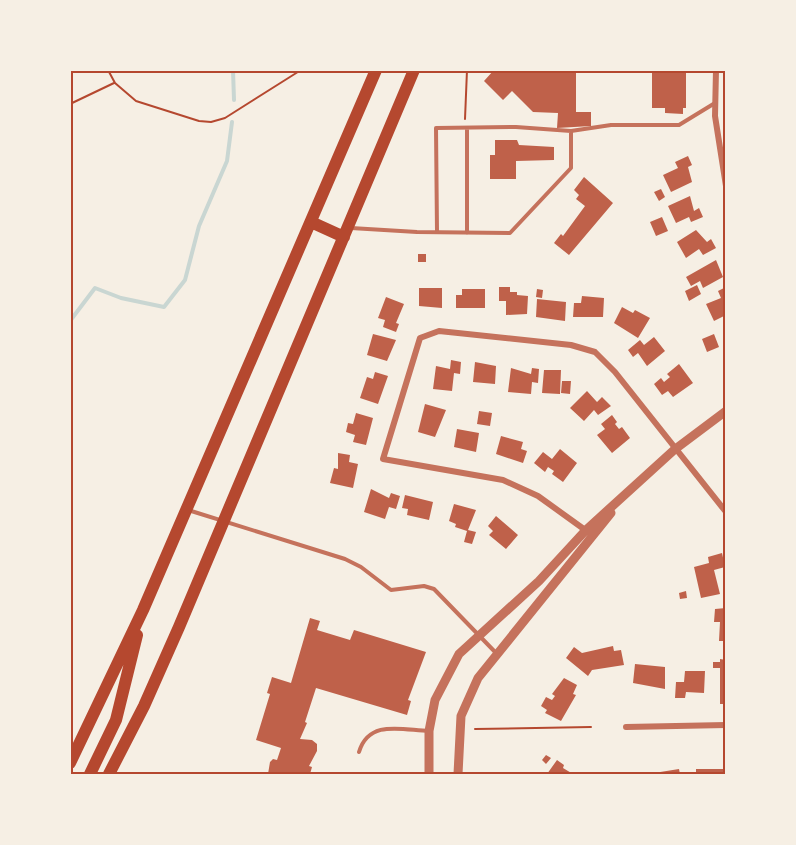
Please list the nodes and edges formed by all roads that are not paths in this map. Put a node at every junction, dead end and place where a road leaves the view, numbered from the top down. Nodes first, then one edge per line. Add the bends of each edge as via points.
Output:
1 (376, 70) edge
2 (414, 70) edge
3 (716, 70) edge
4 (715, 103) junction
5 (466, 128) junction
6 (571, 131) junction
7 (726, 186) edge
8 (312, 222) junction
9 (346, 232) junction
10 (437, 232) junction
11 (467, 232) junction
12 (726, 411) edge
13 (674, 450) junction
14 (187, 510) junction
15 (726, 512) edge
16 (224, 520) junction
17 (590, 533) junction
18 (143, 610) junction
19 (479, 633) junction
20 (498, 655) junction
21 (726, 725) edge
22 (626, 727) dead end
23 (429, 731) junction
24 (359, 752) dead end
25 (70, 764) edge
26 (90, 774) edge
27 (109, 774) edge
28 (428, 774) edge
29 (458, 774) edge

1 - 8 main road
2 - 9 main road
3 - 4 street
4 - 6 lane via 679,125 611,125
4 - 7 street
5 - 6 lane
5 - 10 lane via 436,128
5 - 11 lane
6 - 11 lane via 571,168 510,233
8 - 9 main road
8 - 14 main road
9 - 10 lane
9 - 16 main road
10 - 11 lane
12 - 13 street
13 - 15 street
13 - 17 street
13 - 17 street via 615,372 595,352 571,345 439,331 420,338 383,459 503,480 538,496
14 - 16 lane
14 - 18 main road
16 - 19 lane via 345,559 391,590 424,586 434,589
16 - 27 main road via 144,706
17 - 19 street
17 - 20 street
18 - 25 main road
18 - 26 main road via 116,720
19 - 20 lane
19 - 23 street via 443,679
20 - 29 street via 478,678 461,716
21 - 22 street
23 - 24 lane via 381,729 371,732
23 - 28 street

